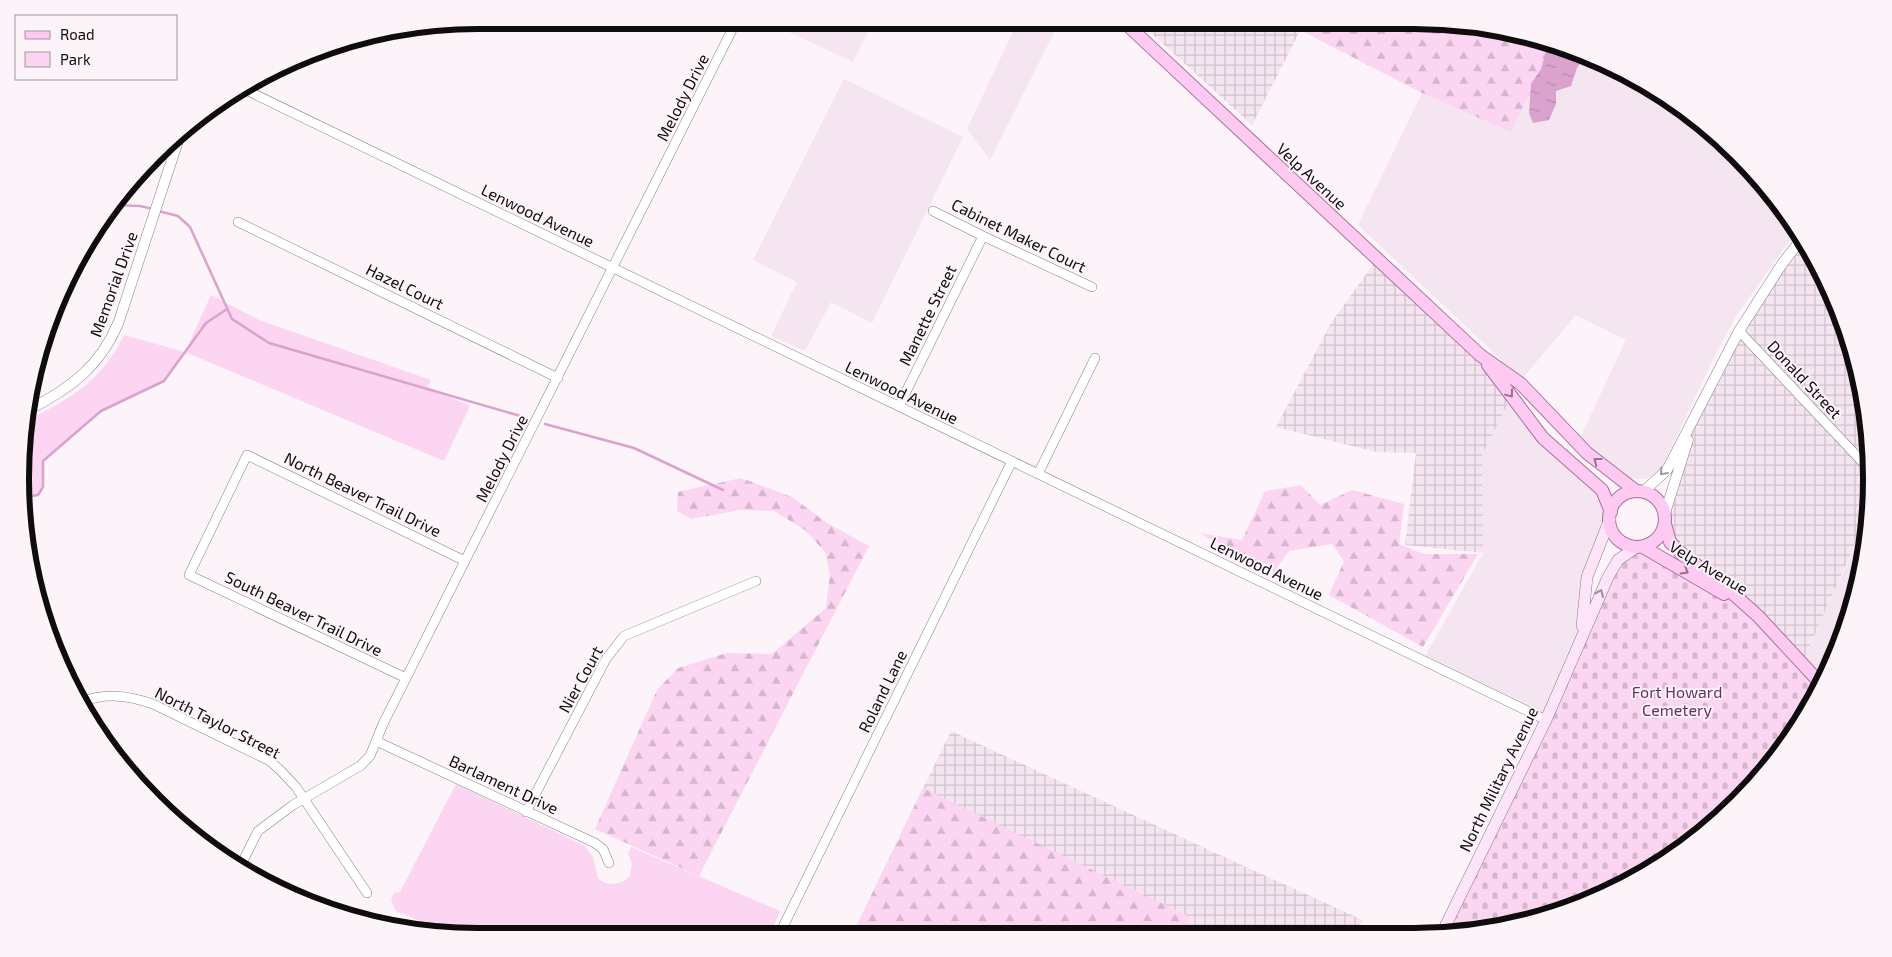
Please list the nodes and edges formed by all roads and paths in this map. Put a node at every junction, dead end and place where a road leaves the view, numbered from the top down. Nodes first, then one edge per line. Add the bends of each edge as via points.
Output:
1 (733, 29) edge
2 (1132, 29) edge
3 (250, 92) edge
4 (177, 145) edge
5 (933, 211) dead end
6 (238, 222) dead end
7 (983, 236) junction
8 (1797, 245) edge
9 (613, 269) junction
10 (1092, 287) dead end
11 (1740, 331) junction
12 (1480, 355) junction
13 (1095, 358) dead end
14 (558, 378) junction
15 (35, 406) edge
16 (899, 406) junction
17 (1694, 419) junction
18 (1012, 461) junction
19 (1862, 462) edge
20 (1038, 474) junction
21 (1640, 491) junction
22 (1610, 516) junction
23 (1665, 518) junction
24 (1639, 548) junction
25 (465, 561) junction
26 (188, 574) joint
27 (756, 581) dead end
28 (1758, 616) junction
29 (1580, 638) junction
30 (406, 678) junction
31 (1816, 678) edge
32 (88, 700) edge
33 (1546, 720) junction
34 (376, 740) junction
35 (304, 798) junction
36 (526, 812) junction
37 (243, 861) edge
38 (609, 863) dead end
39 (367, 893) dead end
40 (1445, 927) edge
41 (782, 928) edge

1 - 9 street, Melody Drive
2 - 12 main road, Velp Avenue
3 - 9 street, Lenwood Avenue
4 - 15 street, Memorial Drive via 119,321 105,350 72,385
5 - 7 street, Cabinet Maker Court
6 - 14 street, Hazel Court
7 - 10 street, Cabinet Maker Court
7 - 16 street, Manette Street
8 - 11 street
9 - 14 street, Melody Drive
9 - 16 street, Lenwood Avenue
11 - 17 street
11 - 19 street, Donald Street
21 -> 12 main road, Velp Avenue via 1587,453 1521,384
12 -> 22 main road, Velp Avenue via 1543,438 1602,490
13 - 20 street
14 - 25 street, Melody Drive
16 - 18 street, Lenwood Avenue
17 -> 21 street via 1667,470
17 - 23 street
18 - 20 street, Lenwood Avenue
18 - 41 street, Roland Lane
20 - 33 street, Lenwood Avenue
21 - 22 main road via 1617,501
21 - 23 main road via 1656,499
22 - 24 main road via 1616,538
22 - 29 main road, North Military Avenue via 1587,577
23 - 24 main road via 1656,538
23 - 28 main road, Velp Avenue via 1670,542
24 -> 28 main road, Velp Avenue via 1717,589
29 -> 24 main road, North Military Avenue via 1618,560
25 - 26 street, North Beaver Trail Drive via 247,454
25 - 30 street, Melody Drive
26 - 30 street, South Beaver Trail Drive
27 - 36 street, Nier Court via 624,636 606,659
28 - 31 main road, Velp Avenue
29 - 33 main road, North Military Avenue
30 - 34 street, Melody Drive
32 - 35 street, North Taylor Street via 101,696 124,696 153,704 270,761
33 - 40 main road, North Military Avenue
34 - 35 street, Melody Drive via 370,756 360,766
34 - 36 street, Barlament Drive
35 - 37 street, Melody Drive via 258,831
35 - 39 street, North Taylor Street
36 - 38 street, Barlament Drive via 599,845

